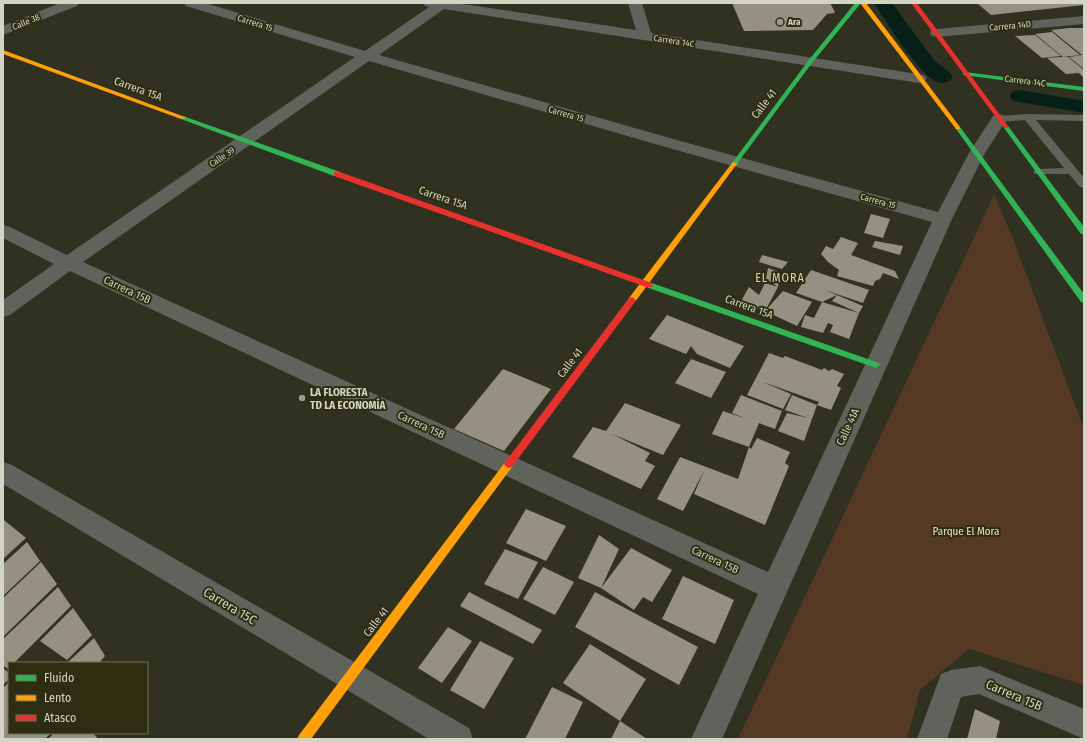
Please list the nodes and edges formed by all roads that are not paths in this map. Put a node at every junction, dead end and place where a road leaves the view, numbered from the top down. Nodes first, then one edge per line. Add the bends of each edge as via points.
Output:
1 (72, 3) edge
2 (191, 3) edge
3 (635, 3) edge
4 (858, 3) edge
5 (864, 3) edge
6 (914, 3) edge
7 (436, 4) edge
8 (518, 10) edge
9 (1084, 20) edge
10 (3, 31) edge
11 (937, 33) junction
12 (645, 37) junction
13 (3, 52) edge
14 (366, 57) junction
15 (810, 62) junction
16 (966, 74) junction
17 (919, 78) junction
18 (1084, 89) edge
19 (1028, 116) junction
20 (1084, 118) edge
21 (999, 119) junction
22 (245, 141) junction
23 (977, 153) junction
24 (735, 162) junction
25 (1073, 171) junction
26 (1039, 172) junction
27 (1084, 185) edge
28 (943, 219) junction
29 (3, 231) edge
30 (1084, 231) edge
31 (68, 263) junction
32 (645, 282) junction
33 (1084, 300) edge
34 (3, 310) edge
35 (876, 365) junction
36 (508, 465) junction
37 (3, 472) edge
38 (774, 588) junction
39 (350, 677) junction
40 (1084, 724) edge
41 (303, 739) edge
42 (458, 739) edge
43 (706, 739) edge
44 (932, 739) edge

1 - 10 street, Calle 38
2 - 14 street, Carrera 15
3 - 12 street
4 - 15 street, Calle 41
5 - 17 street
6 - 11 street
7 - 8 street, Carrera 14C
7 - 14 street, Calle 39
8 - 12 street, Carrera 14C
9 - 11 street, Carrera 14D
11 - 16 street
12 - 15 street, Carrera 14C
13 - 22 street, Carrera 15A
14 - 22 street, Calle 39
14 - 24 street, Carrera 15
15 - 17 street, Carrera 14C
15 - 24 street, Calle 41
16 - 18 street, Carrera 14C
16 - 21 street
17 - 23 street
19 - 20 lane
19 - 21 lane
19 - 25 lane
21 - 23 street, Calle 41A
21 - 26 street
22 - 31 street, Calle 39
22 - 32 street, Carrera 15A
23 - 28 street, Calle 41A
23 - 33 street
24 - 28 street, Carrera 15
24 - 32 street, Calle 41
25 - 26 lane
25 - 27 lane
26 - 30 street
28 - 35 street, Calle 41A
29 - 31 street, Carrera 15B
31 - 34 street, Calle 39
31 - 36 street, Carrera 15B
32 - 35 street, Carrera 15A
32 - 36 street, Calle 41
35 - 38 street, Calle 41A
36 - 38 street, Carrera 15B
36 - 39 street, Calle 41
37 - 39 street, Carrera 15C
38 - 43 street, Calle 41A
39 - 41 street, Calle 41
39 - 42 street, Carrera 15C
40 - 44 street, Carrera 15B via 980,680 951,684

